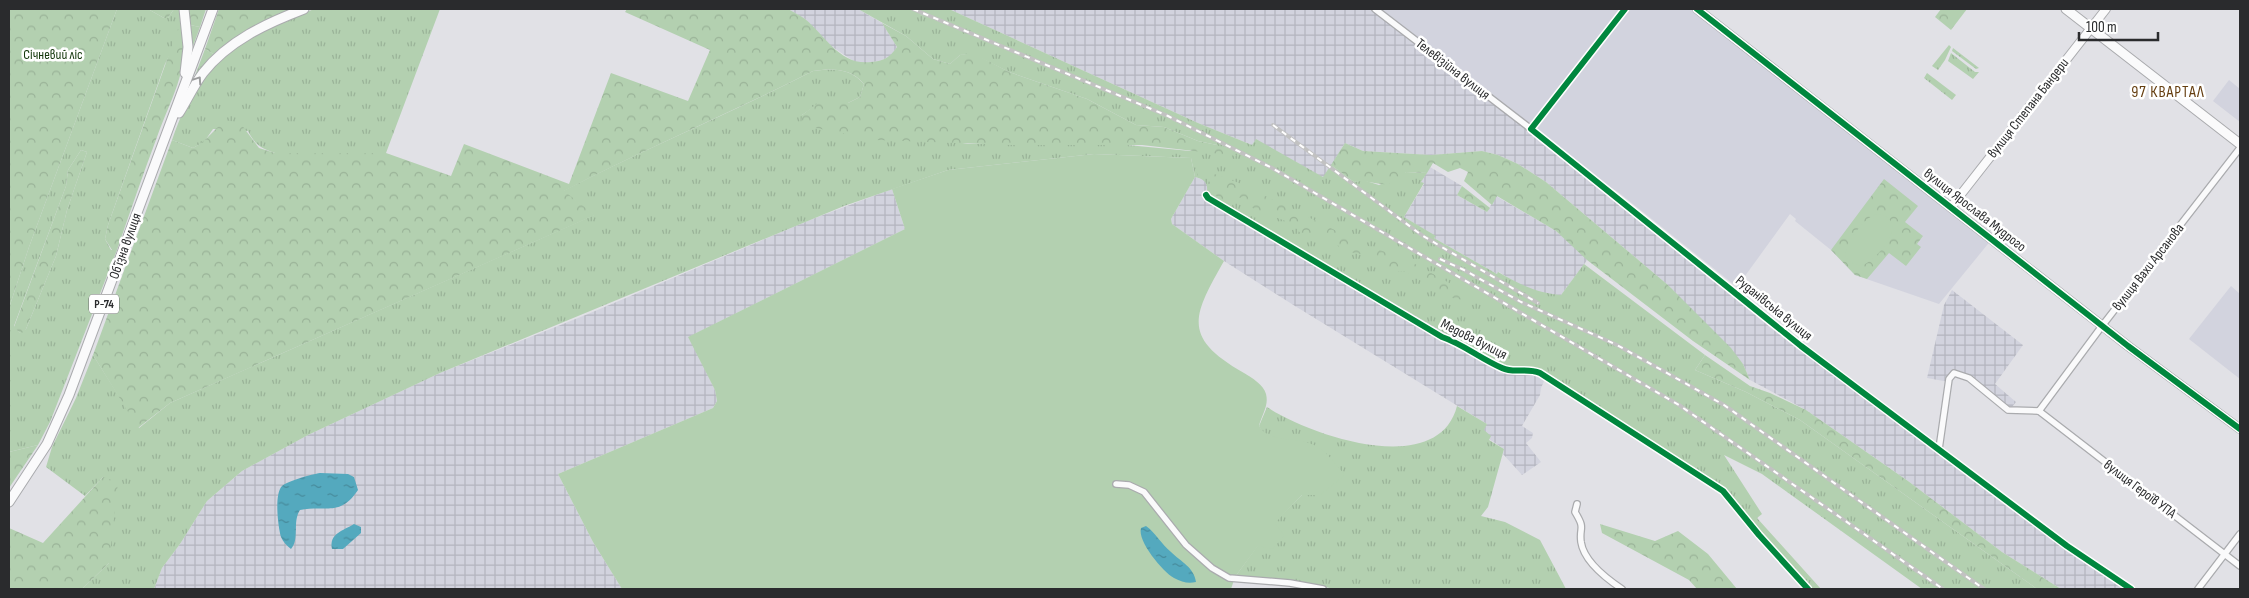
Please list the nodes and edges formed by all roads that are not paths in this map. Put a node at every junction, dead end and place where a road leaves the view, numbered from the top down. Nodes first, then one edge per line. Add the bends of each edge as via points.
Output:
1 (184, 9) edge
2 (213, 9) edge
3 (304, 9) edge
4 (1376, 9) edge
5 (1625, 9) edge
6 (1698, 9) edge
7 (2066, 9) edge
8 (2106, 9) edge
9 (2091, 28) junction
10 (182, 91) junction
11 (1531, 129) junction
12 (165, 137) junction
13 (2240, 146) edge
14 (1206, 195) dead end
15 (1951, 207) junction
16 (2102, 326) junction
17 (2039, 411) junction
18 (2240, 429) edge
19 (1939, 449) junction
20 (1116, 484) dead end
21 (9, 502) edge
22 (1577, 504) dead end
23 (2240, 534) edge
24 (2226, 553) junction
25 (2240, 566) edge
26 (1323, 589) edge
27 (1622, 589) edge
28 (1808, 589) edge
29 (2131, 589) edge
30 (2198, 589) edge

1 - 10 main road via 188,46
2 - 10 main road, Обʼїзна вулиця / Р-74
12 -> 3 main road via 196,84 220,55 246,36
4 - 11 street, Телевізійна вулиця
5 - 11 street
6 - 15 street, вулиця Ярослава Мудрого
7 - 9 main road
8 - 9 street, вулиця Степана Бандери
9 - 13 main road
9 - 15 street, вулиця Степана Бандери
10 - 12 main road, Обʼїзна вулиця / Р-74
11 - 19 street, Руданівська вулиця via 1801,346
12 - 21 main road, Обʼїзна вулиця / Р-74 via 69,395 47,444
13 - 16 street, вулиця Вахи Арсанова
14 - 28 street, Медова вулиця via 1442,337 1502,368 1511,371 1530,369 1540,374 1723,491
15 - 16 street, вулиця Ярослава Мудрого
16 - 17 street, вулиця Вахи Арсанова
16 - 18 street, вулиця Ярослава Мудрого
17 - 19 street via 2008,410 1968,378 1954,373 1950,379
17 - 24 street, вулиця Героїв УПА
19 - 29 street, Руданівська вулиця via 2067,546
20 - 26 street via 1129,485 1144,492 1186,545 1229,578
22 - 27 street via 1575,512 1582,523 1581,541 1585,553 1603,575
23 - 24 street
24 - 25 street, вулиця Героїв УПА
24 - 30 street

